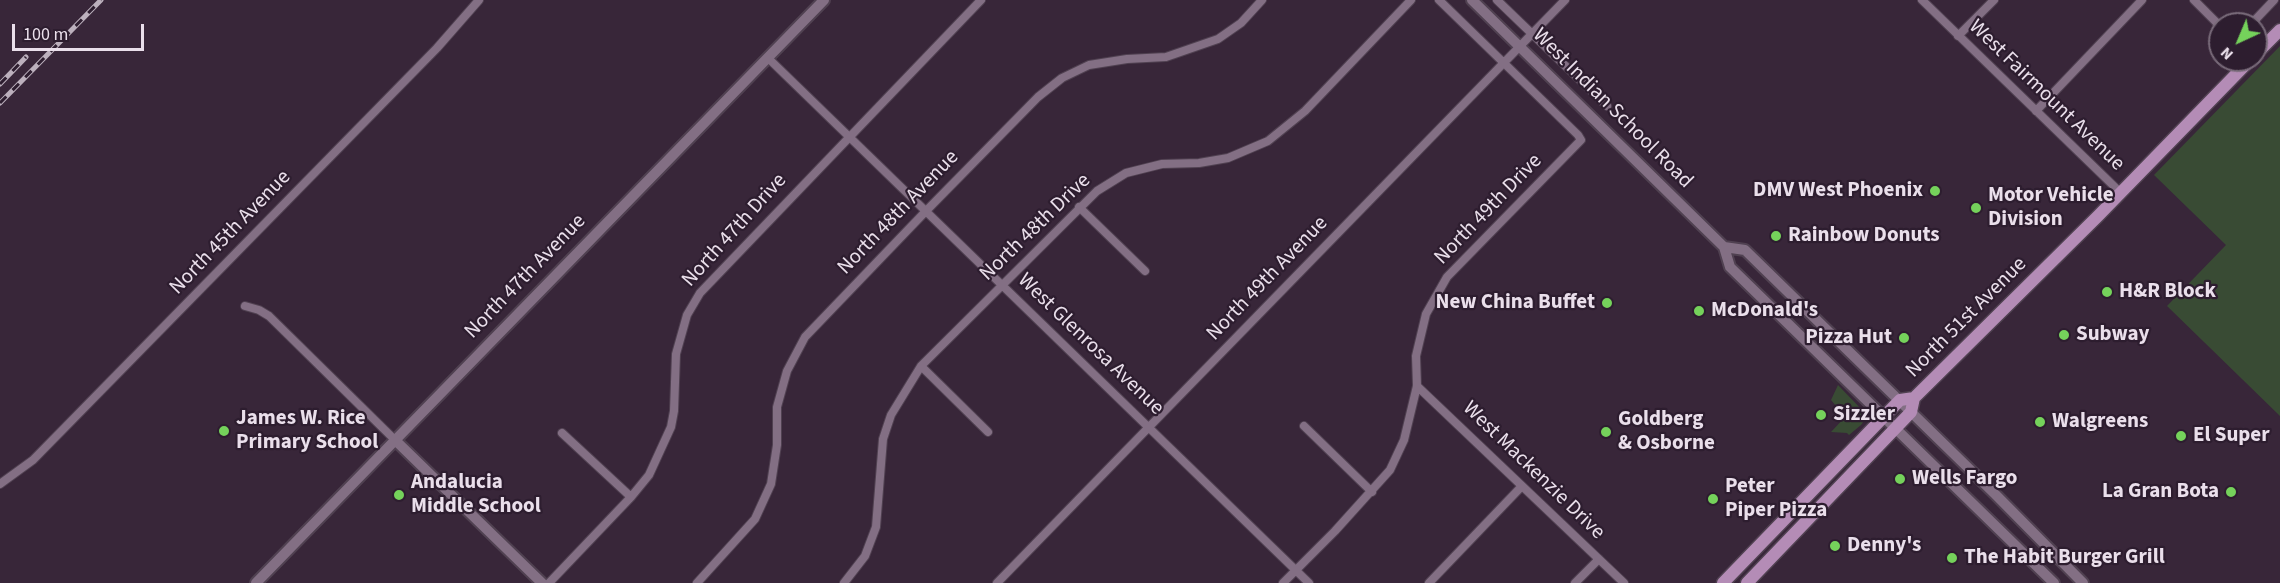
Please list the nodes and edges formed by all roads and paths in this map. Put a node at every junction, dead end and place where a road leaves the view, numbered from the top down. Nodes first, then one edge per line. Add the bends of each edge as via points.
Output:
1 (479, 0) edge
2 (824, 0) edge
3 (981, 0) edge
4 (1262, 0) edge
5 (1411, 0) edge
6 (1439, 0) edge
7 (1472, 0) edge
8 (1497, 0) edge
9 (1565, 0) edge
10 (1922, 0) edge
11 (1994, 0) edge
12 (2142, 0) edge
13 (2194, 0) edge
14 (2274, 0) edge
15 (2263, 12) edge
16 (2208, 14) edge
17 (2280, 30) edge
18 (1532, 34) junction
19 (1958, 36) junction
20 (2268, 42) edge
21 (1520, 46) junction
22 (768, 58) junction
23 (1503, 63) junction
24 (2238, 72) edge
25 (1607, 106) dead end
26 (2036, 111) junction
27 (849, 136) junction
28 (1581, 140) joint
29 (2121, 193) junction
30 (1079, 207) junction
31 (926, 211) junction
32 (1724, 247) junction
33 (1145, 271) dead end
34 (1002, 285) junction
35 (245, 306) dead end
36 (921, 366) junction
37 (1417, 386) junction
38 (1914, 398) junction
39 (1900, 400) junction
40 (1911, 412) junction
41 (1884, 417) junction
42 (1304, 426) dead end
43 (1148, 427) junction
44 (1895, 428) junction
45 (562, 432) dead end
46 (988, 432) dead end
47 (395, 440) junction
48 (0, 484) edge
49 (1522, 486) junction
50 (1372, 492) junction
51 (631, 497) junction
52 (1599, 559) junction
53 (1295, 570) junction
54 (256, 583) edge
55 (542, 583) edge
56 (549, 583) edge
57 (697, 583) edge
58 (844, 583) edge
59 (997, 583) edge
60 (1283, 583) edge
61 (1308, 583) edge
62 (1429, 583) edge
63 (1575, 583) edge
64 (1624, 583) edge
65 (1723, 583) edge
66 (1747, 583) edge
67 (2054, 583) edge
68 (2083, 583) edge

1 - 48 street, North 45th Avenue via 437,48 33,460
2 - 22 main road, North 47th Avenue
3 - 27 street, North 47th Drive
4 - 31 street, North 48th Avenue via 1241,23 1218,39 1166,57 1089,65 1062,78 1038,97
5 - 30 street, North 48th Drive via 1305,111 1268,141 1228,158 1162,164 1126,173
6 - 23 street, West Indian School Road
7 - 21 main road, West Indian School Road
8 - 18 street, West Indian School Road
9 - 18 street, North 49th Avenue
10 - 19 street, West Fairmount Avenue
11 - 19 street
12 - 26 street
13 - 16 street
14 - 15 street
17 - 20 main road
18 - 21 street, North 49th Avenue
18 - 25 street, West Indian School Road
19 - 26 street, West Fairmount Avenue
21 - 23 street, North 49th Avenue
21 - 32 main road, West Indian School Road
22 - 27 street, West Glenrosa Avenue
22 - 47 main road, North 47th Avenue
23 - 28 street, West Indian School Road
23 - 43 street, North 49th Avenue
24 - 29 main road, North 51st Avenue
26 - 29 street, West Fairmount Avenue
27 - 31 street, West Glenrosa Avenue
27 - 51 street, North 47th Drive via 700,293 687,315 676,354 671,428 649,475
28 - 37 street, North 49th Drive via 1448,277 1426,314 1416,356
29 - 38 main road, North 51st Avenue
30 - 33 street
30 - 34 street, North 48th Drive
31 - 34 street, West Glenrosa Avenue
31 - 57 street, North 48th Avenue via 805,337 787,371 777,407 771,484 755,519
32 - 39 main road, West Indian School Road via 1744,250
32 - 41 main road, West Indian School Road via 1730,267
34 - 36 street, North 48th Drive
34 - 43 street, West Glenrosa Avenue
35 - 47 street via 269,316
36 - 46 street
36 - 58 street, North 48th Drive via 891,416 883,439 876,528 865,556
37 - 49 street, West Mackenzie Drive
37 - 50 street, North 49th Drive via 1404,440 1390,470
38 - 39 main road, North 51st Avenue
38 - 40 main road, North 51st Avenue
39 - 40 main road, West Indian School Road
39 - 41 main road, North 51st Avenue
40 - 44 main road, North 51st Avenue
40 - 68 main road, West Indian School Road
41 - 44 main road, West Indian School Road
41 - 65 main road, North 51st Avenue
42 - 50 street
43 - 53 street, West Glenrosa Avenue
43 - 59 street, North 49th Avenue
44 - 66 main road, North 51st Avenue
44 - 67 main road, West Indian School Road
45 - 51 street
47 - 54 main road, North 47th Avenue
47 - 55 main road
49 - 52 street, West Mackenzie Drive
49 - 62 street
50 - 53 street, North 49th Drive
51 - 56 street, North 47th Drive
52 - 63 street
52 - 64 street, West Mackenzie Drive
53 - 60 street, North 49th Drive
53 - 61 street, West Glenrosa Avenue

